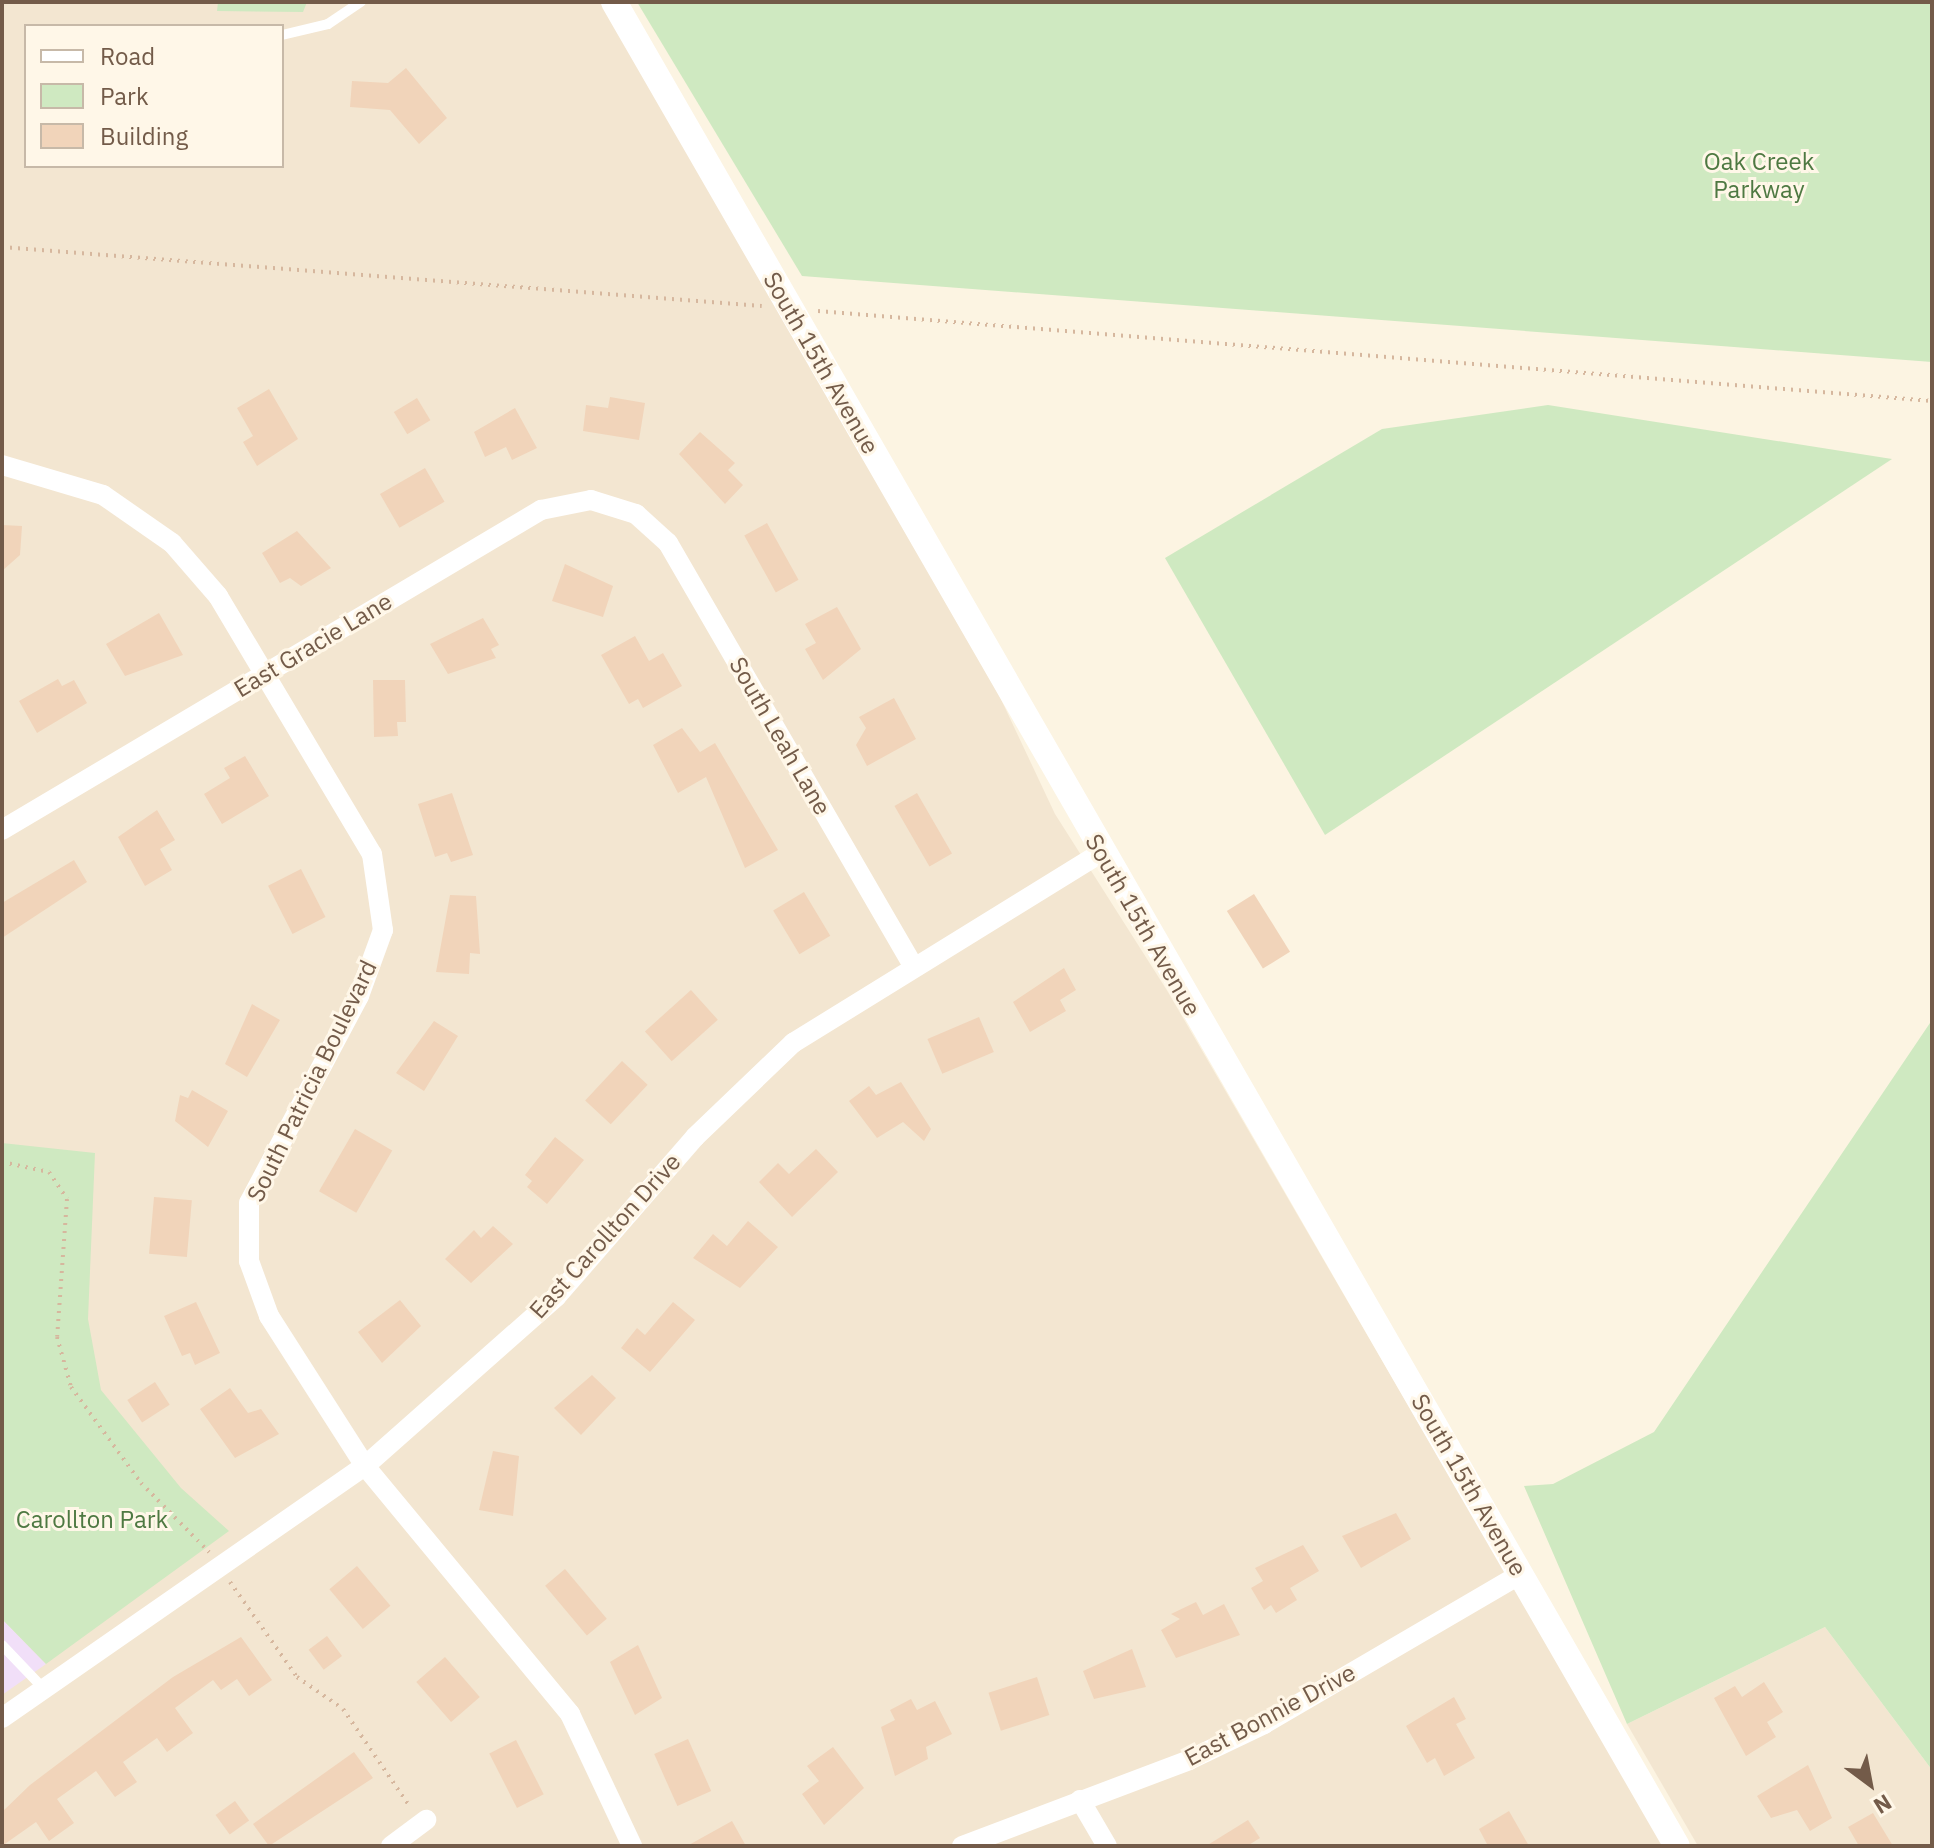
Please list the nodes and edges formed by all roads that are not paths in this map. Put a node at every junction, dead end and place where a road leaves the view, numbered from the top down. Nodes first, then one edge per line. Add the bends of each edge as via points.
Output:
1 (361, 2) edge
2 (614, 2) edge
3 (284, 35) edge
4 (2, 465) edge
5 (636, 514) joint
6 (266, 673) junction
7 (2, 830) edge
8 (1101, 853) junction
9 (913, 966) junction
10 (365, 1466) junction
11 (1521, 1574) junction
12 (2, 1645) edge
13 (44, 1689) junction
14 (2, 1718) edge
15 (1080, 1800) junction
16 (423, 1822) road end
17 (391, 1846) edge
18 (632, 1846) edge
19 (962, 1846) edge
20 (1107, 1846) edge
21 (1677, 1846) edge

1 - 3 lane via 328,24
2 - 8 street, South 15th Avenue
4 - 6 street, South Patricia Boulevard via 103,495 172,543 218,596
5 - 6 street, East Gracie Lane via 591,500 541,510
5 - 9 street, South Leah Lane via 668,543
6 - 7 street, East Gracie Lane
6 - 10 street, South Patricia Boulevard via 372,854 383,930 359,996 249,1203 249,1261 269,1316
8 - 9 street, East Carollton Drive
8 - 11 street, South 15th Avenue
9 - 10 street, East Carollton Drive via 793,1043 695,1137 556,1297
10 - 13 street, East Carollton Drive
10 - 18 street, South Patricia Boulevard via 570,1714
11 - 15 street, East Bonnie Drive via 1264,1724
11 - 21 street, South 15th Avenue
12 - 13 lane
13 - 14 street, East Carollton Drive
15 - 19 street, East Bonnie Drive
15 - 20 street
16 - 17 street

